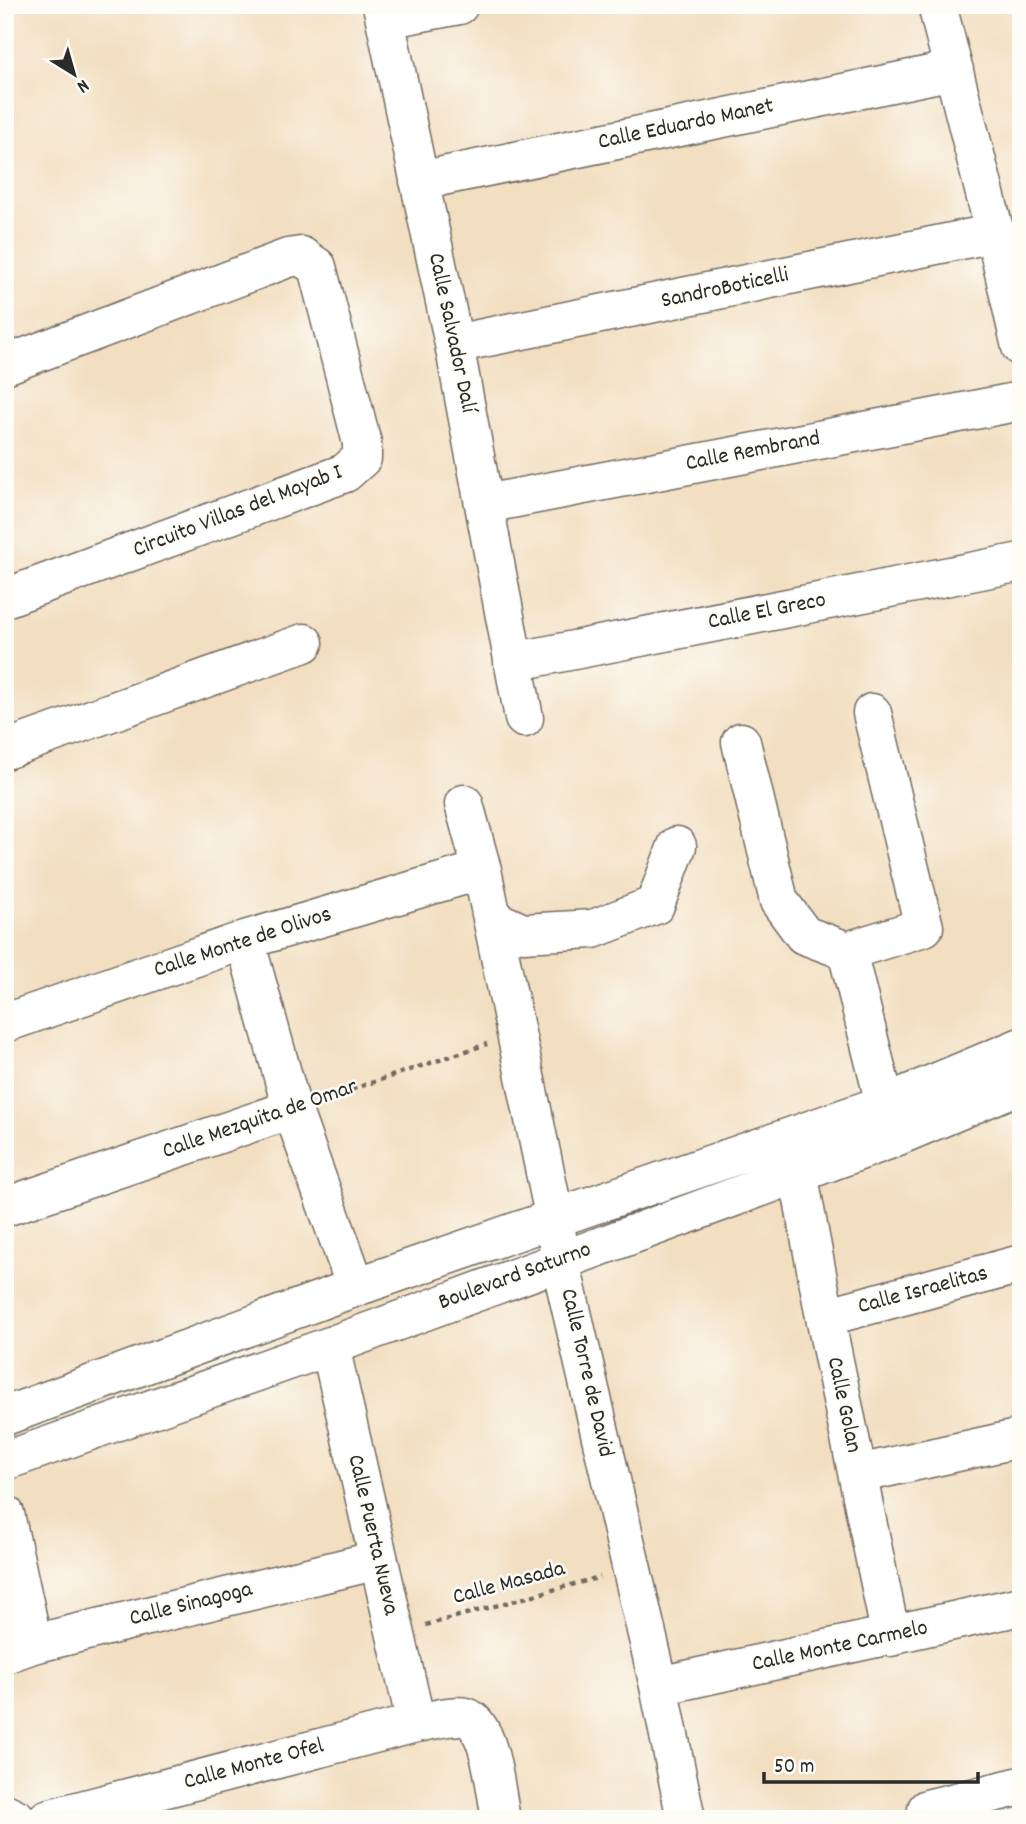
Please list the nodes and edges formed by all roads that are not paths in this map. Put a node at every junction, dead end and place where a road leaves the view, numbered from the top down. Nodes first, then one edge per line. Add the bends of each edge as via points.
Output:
1 (459, 5) edge
2 (937, 5) edge
3 (383, 12) edge
4 (954, 70) junction
5 (419, 181) junction
6 (995, 233) junction
7 (454, 344) junction
8 (1021, 347) edge
9 (5, 365) edge
10 (1021, 401) edge
11 (485, 504) junction
12 (1021, 562) edge
13 (5, 598) edge
14 (304, 643) dead end
15 (513, 662) junction
16 (872, 713) dead end
17 (524, 718) dead end
18 (741, 742) dead end
19 (5, 750) edge
20 (464, 804) dead end
21 (677, 846) dead end
22 (482, 870) junction
23 (492, 919) junction
24 (245, 940) junction
25 (847, 951) junction
26 (5, 1023) edge
27 (1021, 1047) edge
28 (1021, 1084) edge
29 (885, 1104) junction
30 (292, 1109) junction
31 (799, 1172) junction
32 (5, 1207) edge
33 (555, 1220) junction
34 (560, 1261) junction
35 (1021, 1265) edge
36 (356, 1287) junction
37 (825, 1317) junction
38 (330, 1346) junction
39 (5, 1416) edge
40 (1021, 1438) edge
41 (5, 1461) edge
42 (858, 1474) junction
43 (5, 1514) edge
44 (378, 1559) junction
45 (1021, 1606) edge
46 (891, 1637) junction
47 (19, 1649) edge
48 (659, 1686) junction
49 (416, 1723) junction
50 (1021, 1786) edge
51 (5, 1813) edge
52 (929, 1814) edge
53 (17, 1819) edge
54 (47, 1819) edge
55 (501, 1819) edge
56 (686, 1819) edge

1 - 3 street
2 - 4 street
3 - 5 street, Calle Salvador Dalí
4 - 5 street, Calle Eduardo Manet
4 - 6 street
5 - 7 street, Calle Salvador Dalí
6 - 7 street, SandroBoticelli
6 - 8 street
7 - 11 street, Calle Salvador Dalí
9 - 13 street, Circuito Villas del Mayab I via 301,256 317,267 362,443 362,458 345,474
10 - 11 street, Calle Rembrand
11 - 15 street, Calle Salvador Dalí
12 - 15 street, Calle El Greco
14 - 19 street
15 - 17 street, Calle Salvador Dalí
16 - 25 street via 924,927
18 - 25 street via 779,901 804,935
20 - 22 street, Calle Torre de David
21 - 23 street via 655,905 643,910 593,929 523,933
22 - 23 street, Calle Torre de David
22 - 24 street, Calle Monte de Olivos
23 - 33 street, Calle Torre de David
24 - 26 street, Calle Monte de Olivos
24 - 30 street
25 - 29 street
27 - 29 street, Boulevard Saturno
28 - 31 street, Boulevard Saturno
29 - 33 street, Boulevard Saturno
30 - 32 street, Calle Mezquita de Omar
30 - 36 street
31 - 34 street, Boulevard Saturno
31 - 37 street, Calle Golan
33 - 34 street, Calle Torre de David
33 - 36 street, Boulevard Saturno
34 - 38 street, Boulevard Saturno
34 - 48 street, Calle Torre de David
35 - 37 street, Calle Israelitas
36 - 39 street, Boulevard Saturno
37 - 42 street, Calle Golan
38 - 41 street, Boulevard Saturno
38 - 44 street, Calle Puerta Nueva
40 - 42 street
42 - 46 street, Calle Golan
43 - 47 street
44 - 47 street, Calle Sinagoga
44 - 49 street, Calle Puerta Nueva
45 - 46 street, Calle Monte Carmelo
46 - 48 street, Calle Monte Carmelo
48 - 56 street, Calle Torre de David
49 - 54 street, Calle Monte Ofel
49 - 55 street, Calle Monte Ofel via 463,1716 473,1720 486,1740
50 - 52 street
51 - 53 street

